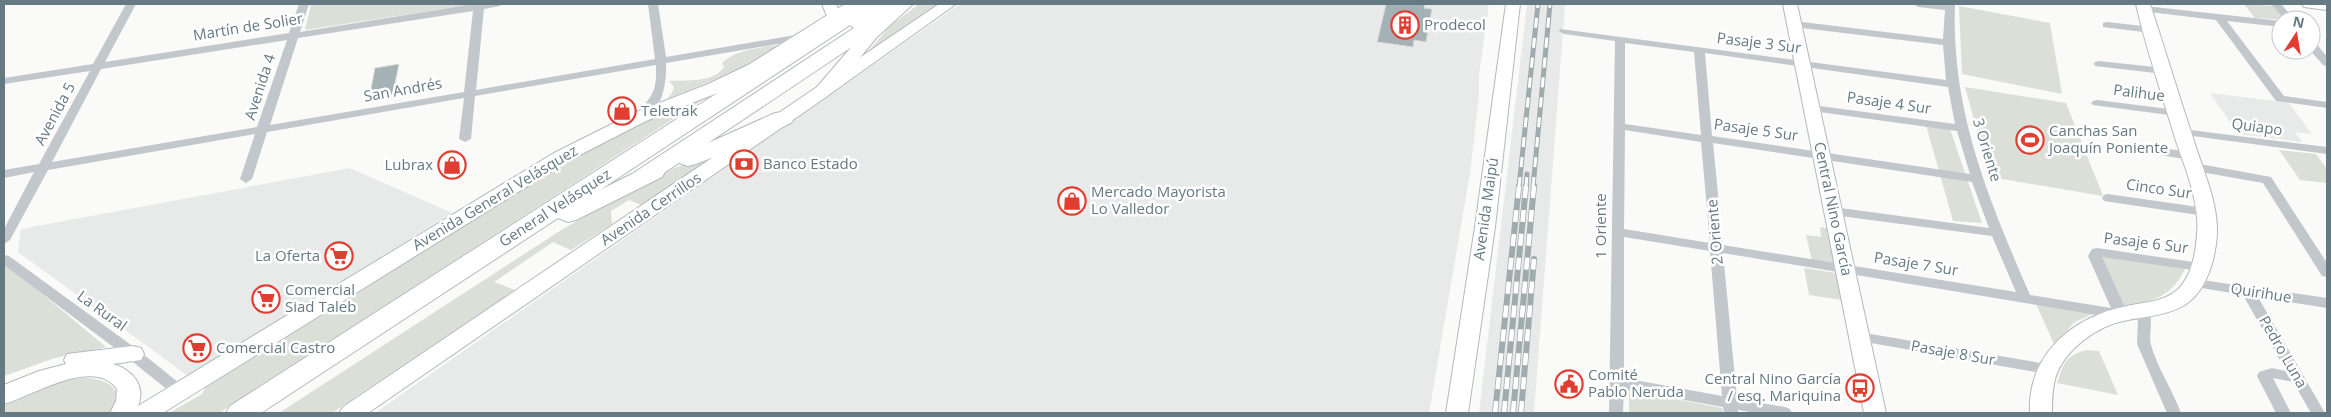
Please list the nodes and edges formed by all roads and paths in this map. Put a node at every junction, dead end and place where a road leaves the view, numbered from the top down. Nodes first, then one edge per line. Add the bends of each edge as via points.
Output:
1 (131, 4) edge
2 (304, 4) edge
3 (496, 4) edge
4 (653, 4) edge
5 (856, 4) edge
6 (870, 4) edge
7 (949, 4) edge
8 (1513, 4) edge
9 (1790, 4) edge
10 (1918, 4) edge
11 (2309, 4) edge
12 (479, 5) edge
13 (895, 6) edge
14 (1950, 6) edge
15 (2144, 6) edge
16 (2327, 6) edge
17 (832, 11) edge
18 (2219, 17) junction
19 (2271, 23) edge
20 (1794, 24) junction
21 (2107, 25) dead end
22 (2151, 30) junction
23 (1564, 31) dead end
24 (293, 35) junction
25 (807, 36) junction
26 (1620, 40) junction
27 (1950, 44) junction
28 (1699, 50) junction
29 (660, 61) junction
30 (1803, 63) junction
31 (2099, 64) dead end
32 (97, 66) junction
33 (754, 69) junction
34 (2164, 71) junction
35 (4, 81) edge
36 (1951, 84) junction
37 (822, 90) junction
38 (470, 94) junction
39 (2097, 103) dead end
40 (2327, 105) edge
41 (1812, 108) junction
42 (2177, 113) junction
43 (640, 117) junction
44 (783, 118) junction
45 (1618, 126) junction
46 (1962, 128) junction
47 (262, 129) junction
48 (2182, 132) junction
49 (465, 139) dead end
50 (1707, 139) junction
51 (2127, 148) dead end
52 (2327, 151) edge
53 (1822, 156) junction
54 (2192, 162) junction
55 (43, 167) junction
56 (609, 173) junction
57 (4, 174) edge
58 (641, 178) junction
59 (1978, 178) junction
60 (246, 179) dead end
61 (2108, 198) dead end
62 (1833, 211) junction
63 (2205, 212) junction
64 (568, 215) junction
65 (1618, 232) junction
66 (1997, 233) junction
67 (4, 239) edge
68 (1717, 248) junction
69 (4, 259) edge
70 (1845, 269) junction
71 (2327, 273) edge
72 (2198, 275) junction
73 (2248, 291) junction
74 (2025, 298) junction
75 (2327, 303) edge
76 (2142, 310) junction
77 (2121, 314) junction
78 (1860, 337) junction
79 (133, 354) junction
80 (2047, 369) junction
81 (2297, 378) junction
82 (4, 382) edge
83 (1617, 382) junction
84 (180, 391) junction
85 (4, 395) edge
86 (1731, 408) edge
87 (122, 413) edge
88 (145, 413) edge
89 (240, 413) edge
90 (269, 413) edge
91 (351, 413) edge
92 (1457, 413) edge
93 (1616, 413) edge
94 (1785, 413) edge
95 (1876, 413) edge
96 (2041, 413) edge
97 (2174, 413) edge
98 (2283, 413) edge
99 (2318, 413) edge

1 - 32 street, Avenida 5
2 - 24 street, Avenida 4
3 - 12 street, Martín de Solier
4 - 29 street
5 - 17 main road, Avenida General Velásquez
6 - 56 highway, General Velásquez
7 - 37 street, Avenida Cerrillos
8 - 92 street, Avenida Maipú
9 - 20 street, Central Nino García
10 - 14 street
11 - 16 street
12 - 24 street, Martín de Solier
12 - 38 street
13 - 37 main road
13 - 58 highway
13 - 64 highway, General Velásquez
14 - 27 street, 3 Oriente
15 - 18 street
15 - 22 street
17 - 25 main road, Avenida General Velásquez
18 - 19 street
18 - 40 street via 2280,99
20 - 27 street
20 - 30 street, Central Nino García
21 - 22 street
22 - 34 street
23 - 26 street, Pasaje 3 Sur
24 - 32 street, Martín de Solier
24 - 47 street, Avenida 4
25 - 29 street, San Andrés
25 - 33 main road, Avenida General Velásquez
26 - 28 street, Pasaje 3 Sur
26 - 45 street, 1 Oriente
27 - 36 street, 3 Oriente
28 - 30 street, Pasaje 3 Sur
28 - 50 street, 2 Oriente
29 - 38 street, San Andrés
29 - 43 street via 659,91
30 - 36 street, Pasaje 3 Sur
30 - 41 street, Central Nino García
31 - 34 street
32 - 35 street, Martín de Solier
32 - 55 street, Avenida 5
33 - 43 main road, Avenida General Velásquez
33 - 56 highway
34 - 42 street
36 - 46 street, 3 Oriente
37 - 44 main road, Avenida Cerrillos
38 - 47 street, San Andrés
38 - 49 street
39 - 42 street, Palihue
41 - 46 street, Pasaje 4 Sur
41 - 53 street, Central Nino García
42 - 48 street
43 - 84 main road, Avenida General Velásquez via 561,157
44 - 58 highway
44 - 91 main road, Avenida Cerrillos
45 - 50 street, Pasaje 5 Sur
45 - 65 street, 1 Oriente
46 - 59 street, 3 Oriente
47 - 55 street, San Andrés
47 - 60 street, Avenida 4
48 - 52 street, Quiapo
48 - 54 street
50 - 53 street, Pasaje 5 Sur
50 - 68 street, 2 Oriente
51 - 54 street
53 - 59 street, Pasaje 5 Sur
53 - 62 street, Central Nino García
54 - 63 street
54 - 71 street via 2267,180
55 - 57 street, San Andrés
55 - 67 street, Avenida 5
56 - 89 highway, General Velásquez
58 - 64 highway
59 - 66 street, 3 Oriente
61 - 63 street, Cinco Sur
62 - 66 street
62 - 70 street, Central Nino García
63 - 72 street via 2207,230
64 - 90 highway, General Velásquez
65 - 68 street, Pasaje 7 Sur
65 - 83 street, 1 Oriente
66 - 74 street, 3 Oriente
68 - 70 street, Pasaje 7 Sur
68 - 86 street, 2 Oriente
69 - 79 street, La Rural
70 - 74 street, Pasaje 7 Sur
70 - 78 street, Central Nino García
72 - 73 street, Quirihue
72 - 76 street via 2175,300
72 - 77 street, Pasaje 6 Sur via 2095,253
73 - 75 street, Quirihue
73 - 81 street, Pedro Luna
74 - 77 street, Pasaje 7 Sur
76 - 77 street
76 - 97 street via 2146,350
77 - 80 street via 2080,333 2052,359
78 - 80 street, Pasaje 8 Sur
78 - 95 street, Central Nino García
79 - 82 main road via 79,359
79 - 84 street, La Rural
80 - 96 street via 2041,386
81 - 98 street via 2268,373 2264,376
81 - 99 street, Pedro Luna
83 - 86 street
83 - 93 street, 1 Oriente
84 - 88 main road, Avenida General Velásquez
85 - 87 main road via 59,374 104,370 121,376 129,387 129,398
86 - 94 street

